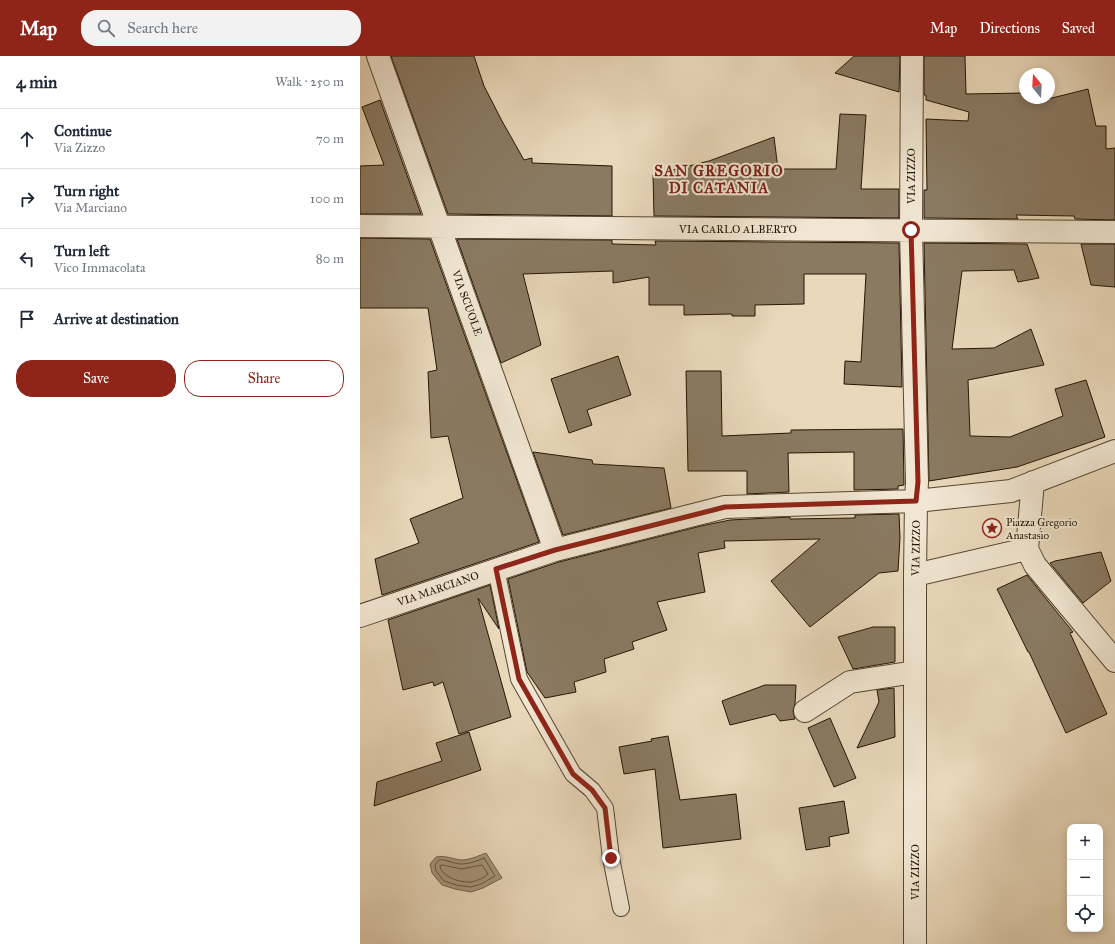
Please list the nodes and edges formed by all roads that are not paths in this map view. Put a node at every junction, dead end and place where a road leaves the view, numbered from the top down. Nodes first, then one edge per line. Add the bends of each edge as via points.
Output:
1 (378, 56) edge
2 (912, 56) edge
3 (360, 226) edge
4 (440, 227) junction
5 (911, 230) junction
6 (1115, 232) edge
7 (1115, 451) edge
8 (1043, 479) junction
9 (916, 501) junction
10 (555, 550) junction
11 (1031, 557) junction
12 (496, 569) junction
13 (915, 575) junction
14 (360, 616) edge
15 (1115, 661) edge
16 (915, 672) junction
17 (805, 711) dead end
18 (621, 908) dead end
19 (915, 944) edge

1 - 4 street, VIA SCUOLE
2 - 5 street, VIA ZIZZO
3 - 4 street, VIA CARLO ALBERTO
4 - 5 street, VIA CARLO ALBERTO
4 - 10 street, VIA SCUOLE
5 - 6 street, VIA CARLO ALBERTO
5 - 9 street, VIA ZIZZO via 918,482
7 - 8 street, VIA MARCIANO
8 - 9 street, VIA MARCIANO via 1011,491
8 - 11 street
9 - 10 street, VIA MARCIANO via 725,507
9 - 13 street, VIA ZIZZO
10 - 12 street, VIA MARCIANO
11 - 13 street
11 - 15 street
12 - 14 street, VIA MARCIANO
12 - 18 lane via 519,679 573,774 592,790 605,808
13 - 16 street, VIA ZIZZO
16 - 17 street via 850,682
16 - 19 street, VIA ZIZZO

